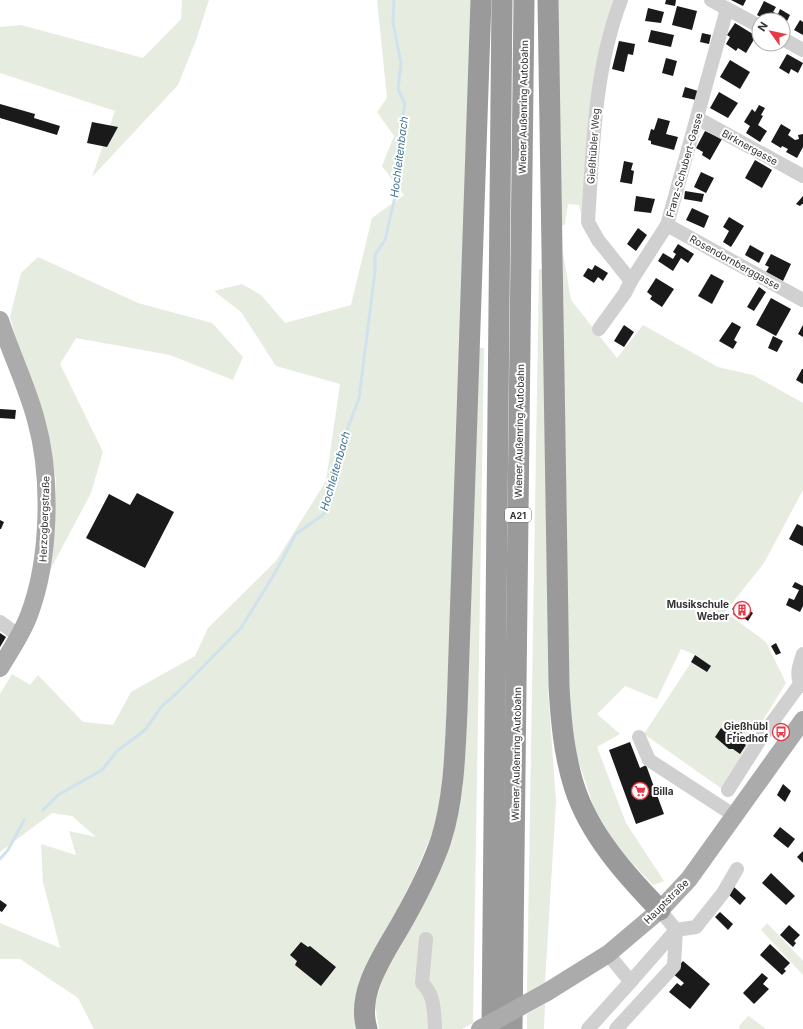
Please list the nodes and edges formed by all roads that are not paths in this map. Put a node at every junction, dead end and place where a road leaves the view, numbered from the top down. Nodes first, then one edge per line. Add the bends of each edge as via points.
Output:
1 (481, 0) edge
2 (502, 0) edge
3 (524, 0) edge
4 (548, 0) edge
5 (621, 0) edge
6 (711, 0) edge
7 (727, 9) junction
8 (751, 22) edge
9 (791, 43) edge
10 (803, 50) edge
11 (697, 118) junction
12 (803, 176) edge
13 (667, 224) junction
14 (631, 281) junction
15 (803, 300) edge
16 (0, 320) edge
17 (599, 329) dead end
18 (0, 622) edge
19 (20, 636) junction
20 (803, 654) edge
21 (0, 668) edge
22 (802, 685) edge
23 (803, 720) edge
24 (639, 737) dead end
25 (728, 790) dead end
26 (735, 816) junction
27 (737, 869) dead end
28 (660, 910) junction
29 (676, 930) junction
30 (426, 939) dead end
31 (608, 954) junction
32 (633, 979) junction
33 (367, 1029) edge
34 (435, 1029) edge
35 (480, 1029) edge
36 (492, 1029) edge
37 (512, 1029) edge
38 (588, 1029) edge
39 (616, 1029) edge

1 - 33 highway via 457,711 450,799 444,828 433,860 375,973 365,1013
2 - 36 highway, A21
3 - 37 highway, Wiener Außenring Autobahn / A21
4 - 28 highway via 559,679 563,733 574,787 596,832 637,886
5 - 14 street, Gießhübler Weg via 608,39 596,102 588,222 598,240
6 - 7 street
7 - 8 street
7 - 11 street, Franz-Schubert-Gasse
9 - 10 street
11 - 12 street, Birknergasse
11 - 13 street, Franz-Schubert-Gasse
13 - 14 street, Franz-Schubert-Gasse
13 - 15 street, Rosendornberggasse
14 - 17 street, Franz-Schubert-Gasse
16 - 19 main road, Herzogbergstraße via 36,420 44,452 47,482 42,564 32,607
18 - 19 street
19 - 21 main road, Herzogbergstraße
20 - 22 street via 798,672
22 - 25 street via 763,735
23 - 26 main road, Hauptstraße
24 - 26 street via 649,760
26 - 28 main road, Hauptstraße via 689,879
27 - 29 street via 724,893 696,927
28 - 29 street
28 - 31 main road, Hauptstraße
29 - 32 street
29 - 39 street via 674,966
30 - 34 street via 422,983 428,989 434,1005
31 - 32 street via 626,976
31 - 35 main road, Hauptstraße, bridge
32 - 38 street

